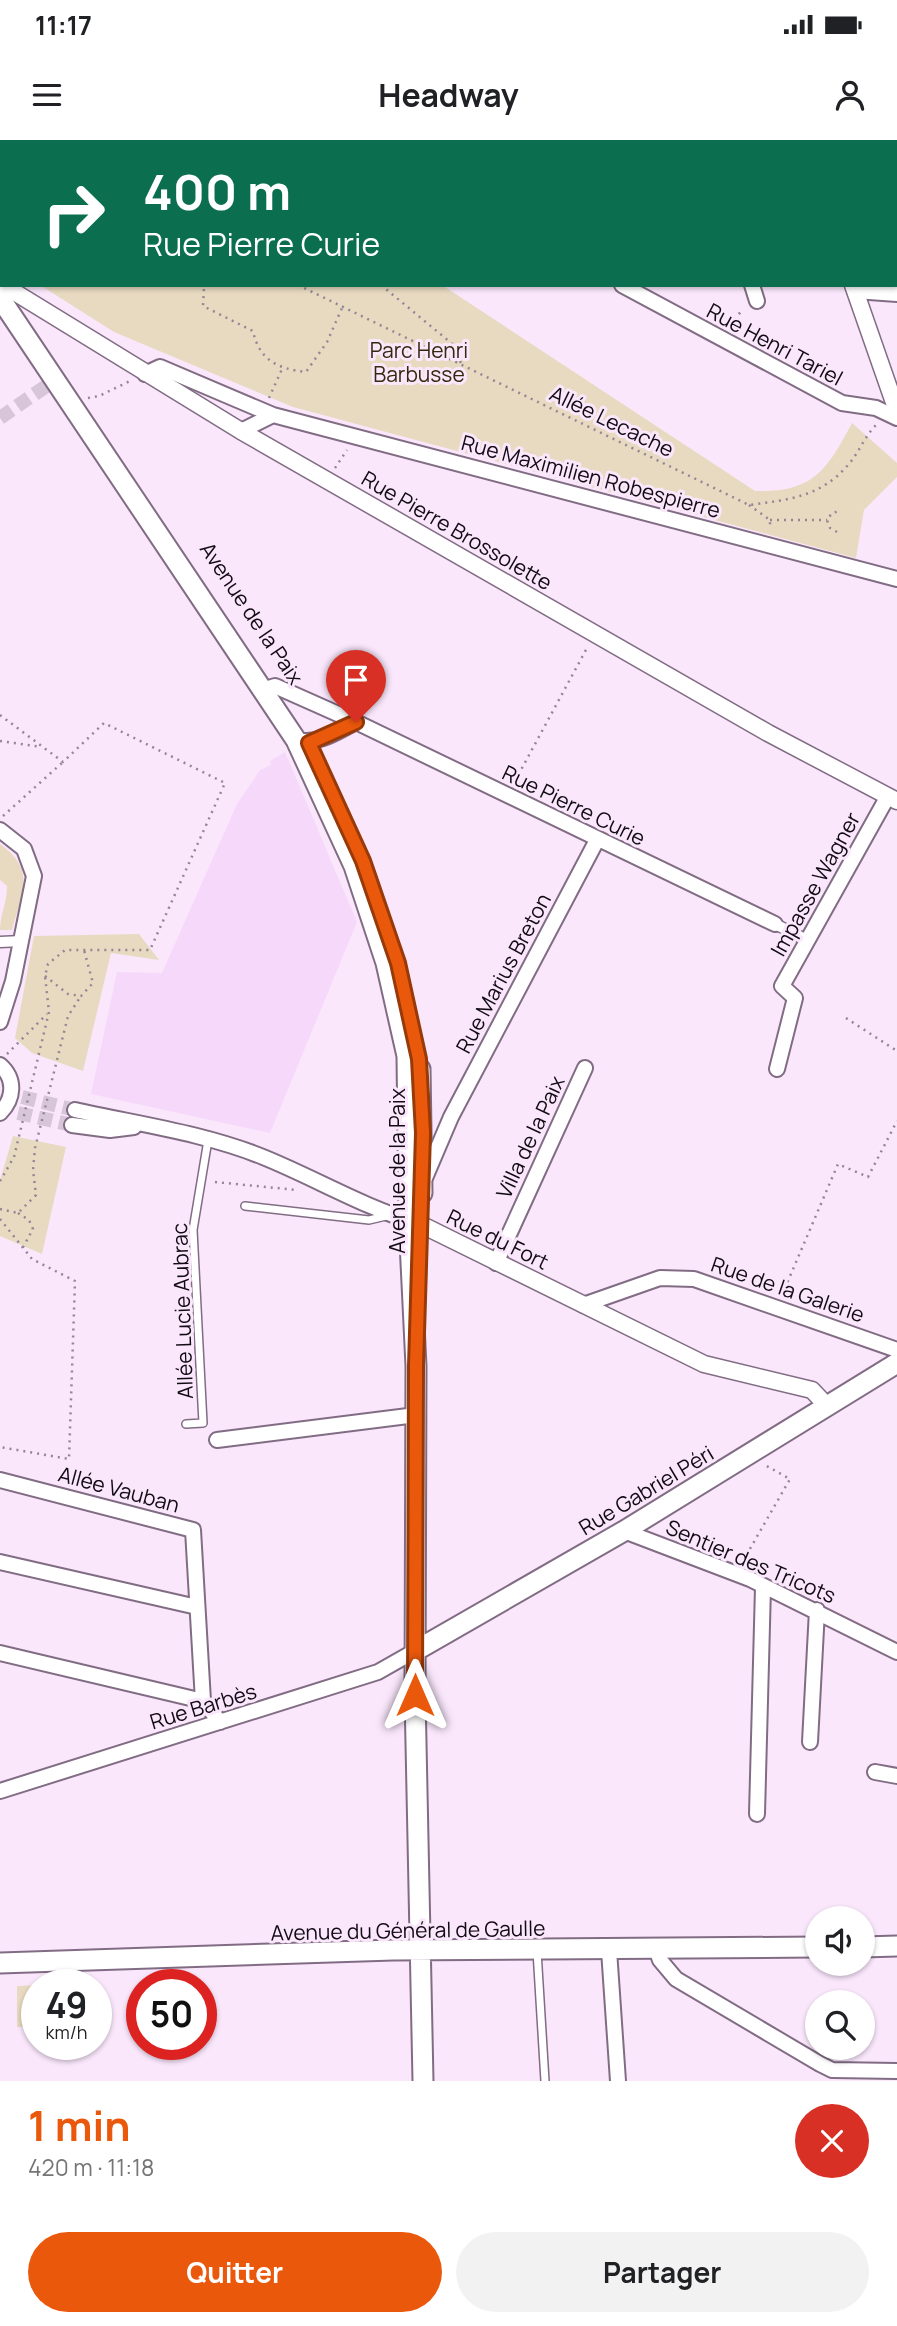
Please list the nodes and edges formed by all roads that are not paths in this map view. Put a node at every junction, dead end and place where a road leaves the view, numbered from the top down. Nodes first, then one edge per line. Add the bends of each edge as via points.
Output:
1 (4, 287) edge
2 (626, 287) edge
3 (752, 287) edge
4 (854, 288) edge
5 (897, 294) edge
6 (0, 297) edge
7 (751, 302) road end
8 (145, 374) junction
9 (897, 411) edge
10 (273, 415) junction
11 (897, 418) edge
12 (242, 431) junction
13 (897, 579) edge
14 (268, 688) junction
15 (356, 722) junction
16 (302, 742) junction
17 (892, 798) edge
18 (0, 830) edge
19 (597, 840) junction
20 (775, 924) joint
21 (807, 940) junction
22 (0, 942) edge
23 (22, 942) junction
24 (6, 980) edge
25 (0, 1022) edge
26 (3, 1060) edge
27 (585, 1068) dead end
28 (777, 1069) dead end
29 (75, 1110) tunnel mouth
30 (7, 1112) edge
31 (422, 1121) junction
32 (72, 1125) tunnel mouth
33 (142, 1125) junction
34 (446, 1127) junction
35 (208, 1140) junction
36 (423, 1183) junction
37 (245, 1206) dead end
38 (407, 1220) junction
39 (496, 1263) junction
40 (583, 1304) junction
41 (897, 1350) edge
42 (897, 1363) edge
43 (827, 1406) junction
44 (416, 1415) junction
45 (186, 1424) dead end
46 (217, 1440) dead end
47 (0, 1480) edge
48 (624, 1531) junction
49 (0, 1562) edge
50 (763, 1587) junction
51 (197, 1607) junction
52 (817, 1610) junction
53 (415, 1651) junction
54 (897, 1652) edge
55 (0, 1653) edge
56 (203, 1700) junction
57 (220, 1723) junction
58 (810, 1742) dead end
59 (875, 1772) dead end
60 (897, 1776) edge
61 (0, 1791) edge
62 (757, 1814) dead end
63 (897, 1946) edge
64 (805, 1947) edge
65 (875, 1947) edge
66 (537, 1950) junction
67 (609, 1950) junction
68 (656, 1950) junction
69 (421, 1952) junction
70 (0, 1963) edge
71 (897, 2071) edge
72 (831, 2077) edge
73 (423, 2081) edge
74 (545, 2081) edge
75 (618, 2081) edge

1 - 8 street, Rue Pierre Brossolette
2 - 11 street, Rue Henri Tariel via 842,403
3 - 7 street
4 - 5 street
4 - 9 street
6 - 14 main road, Avenue de la Paix
6 - 14 main road, Avenue de la Paix via 78,400
8 - 10 street, Rue Maximilien Robespierre via 160,368
8 - 12 street, Rue Pierre Brossolette
10 - 12 street
10 - 13 street, Rue Maximilien Robespierre
12 - 17 street, Rue Pierre Brossolette via 768,733
14 - 15 street, Rue Pierre Curie
14 - 16 main road, Avenue de la Paix
15 - 16 street
15 - 19 street, Rue Pierre Curie
16 - 31 main road, Avenue de la Paix via 363,861 398,963 419,1059
16 - 38 main road, Avenue de la Paix via 355,866 386,963 407,1056
17 - 21 street, Impasse Wagner
18 - 23 street via 24,849 34,876
19 - 20 street, Rue Pierre Curie
19 - 34 street, Rue Marius Breton
20 - 21 street
21 - 28 street, Impasse Wagner via 782,986 795,998
22 - 23 street
23 - 24 street
24 - 25 street
26 - 30 street via 17,1095
27 - 39 street, Villa de la Paix
29 - 33 street, Rue du Fort
31 - 34 street
31 - 36 main road, Avenue de la Paix
32 - 33 street, Rue du Fort via 110,1130
33 - 35 street, Rue du Fort
34 - 36 street, Rue Marius Breton
35 - 38 street, Rue du Fort via 262,1157
35 - 45 lane, Allée Lucie Aubrac via 193,1230 203,1423
36 - 38 main road, Avenue de la Paix
37 - 38 lane
38 - 39 street, Rue du Fort
38 - 44 main road, Avenue de la Paix
39 - 40 street, Rue du Fort
40 - 41 street, Rue de la Galerie via 660,1278 694,1279
40 - 43 street, Rue du Fort via 704,1364 812,1390
42 - 43 main road, Rue Gabriel Péri
43 - 48 main road, Rue Gabriel Péri
44 - 46 street
44 - 53 main road, Avenue de la Paix
47 - 51 street, Allée Vauban via 193,1530
48 - 50 street, Sentier des Tricots
48 - 53 main road, Rue Gabriel Péri
49 - 51 street
50 - 52 street, Sentier des Tricots
50 - 62 street
51 - 56 street, Allée Vauban
52 - 54 street, Sentier des Tricots
52 - 58 street
53 - 57 street, Rue Barbès via 378,1672
53 - 69 main road, Avenue de la Paix
55 - 56 street
56 - 57 street
57 - 61 street, Rue Barbès
59 - 60 street
63 - 65 main road
64 - 68 main road, Avenue du Général de Gaulle
66 - 67 main road, Avenue du Général de Gaulle
66 - 69 main road, Avenue du Général de Gaulle
66 - 74 lane
67 - 68 main road, Avenue du Général de Gaulle
67 - 75 street
68 - 72 street via 676,1979
69 - 70 main road, Avenue du Général de Gaulle
69 - 73 main road, Avenue de la Paix
71 - 72 street

